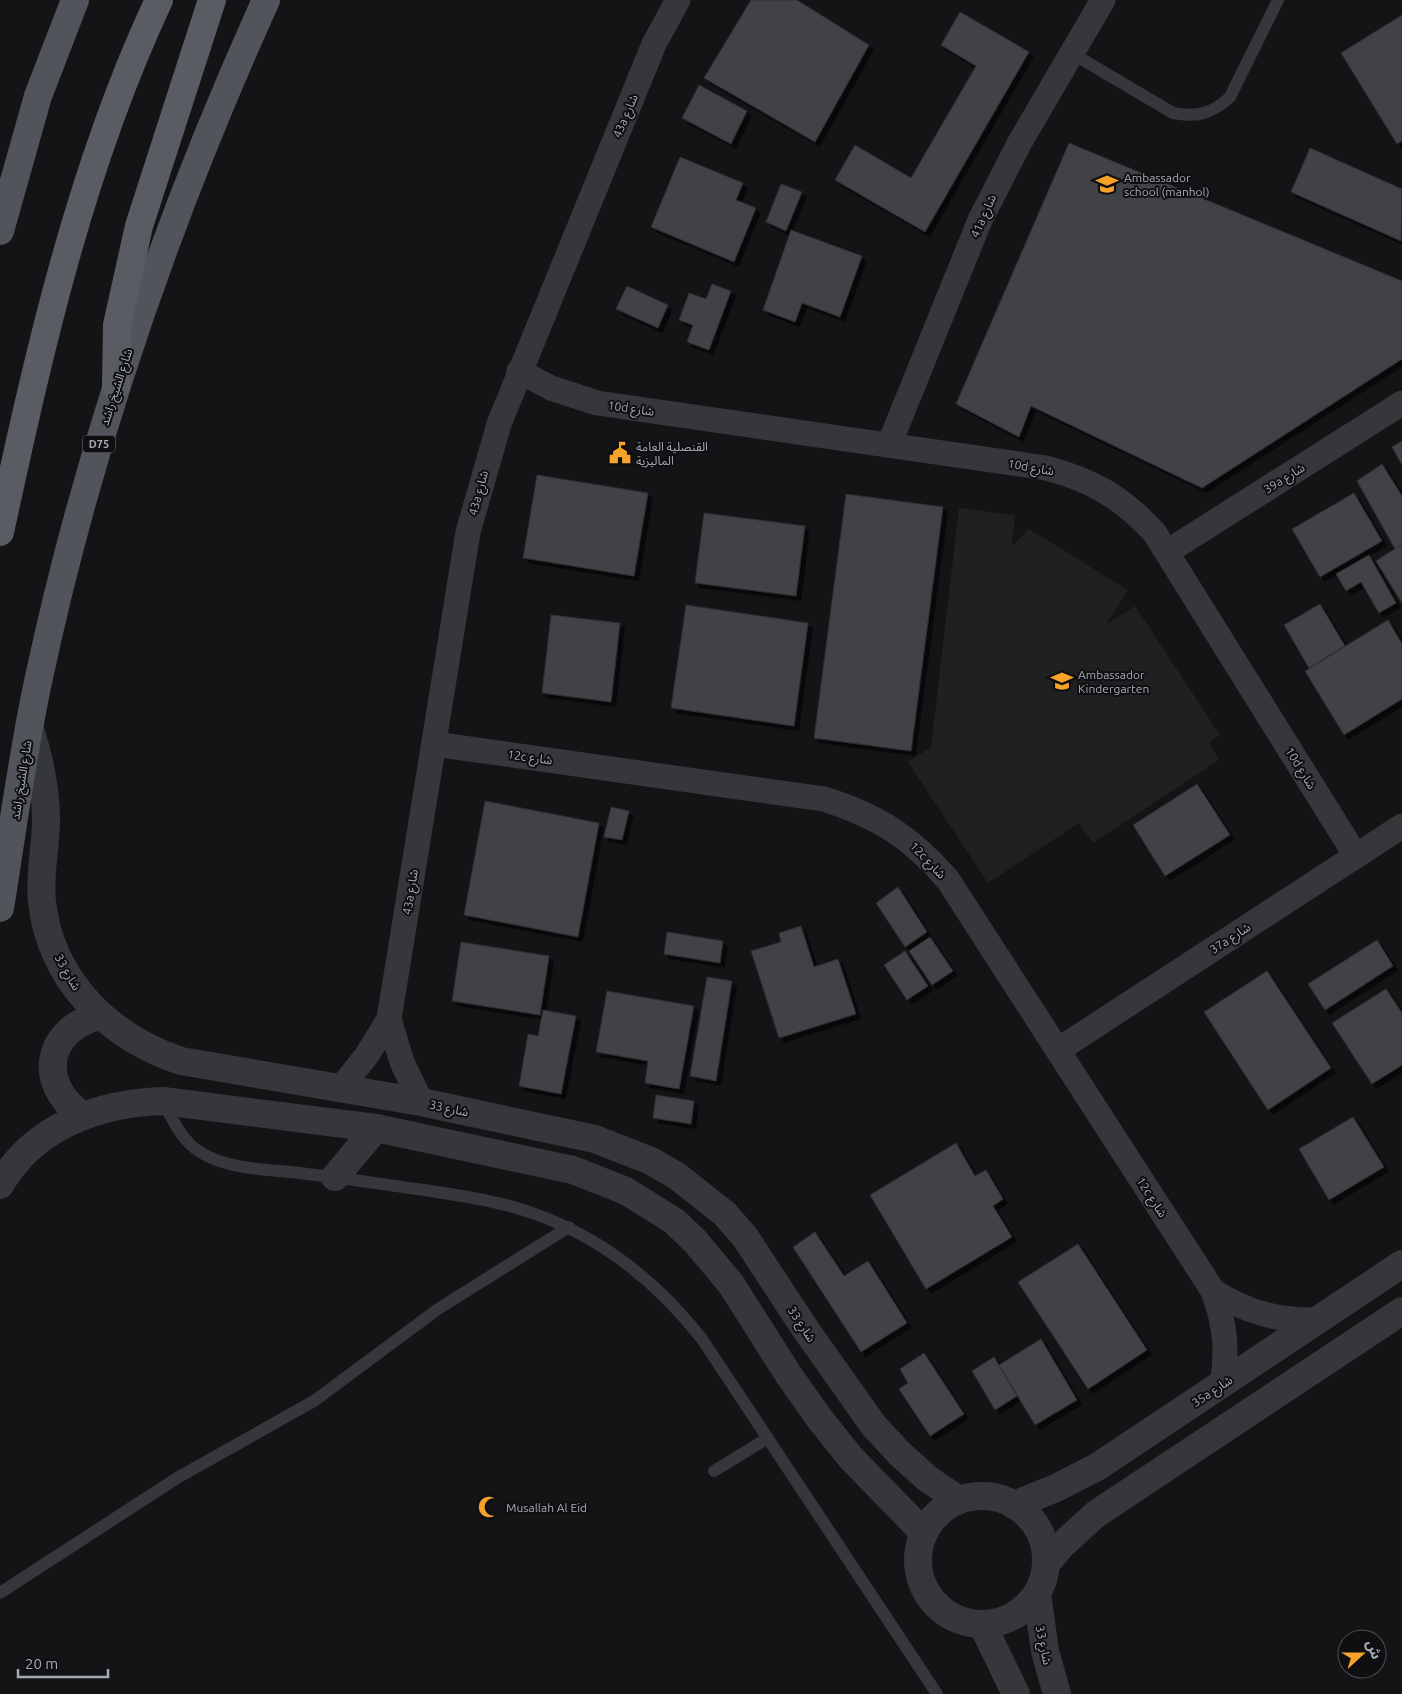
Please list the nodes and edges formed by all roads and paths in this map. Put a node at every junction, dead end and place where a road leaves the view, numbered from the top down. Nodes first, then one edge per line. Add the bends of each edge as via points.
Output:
1 (74, 0) edge
2 (159, 0) edge
3 (212, 0) edge
4 (266, 0) edge
5 (678, 0) edge
6 (1103, 0) edge
7 (1278, 0) edge
8 (1072, 54) junction
9 (0, 231) edge
10 (519, 371) junction
11 (116, 386) junction
12 (1402, 404) edge
13 (888, 445) junction
14 (0, 532) edge
15 (1167, 552) junction
16 (29, 726) junction
17 (434, 744) junction
18 (1402, 826) edge
19 (1356, 856) junction
20 (0, 908) edge
21 (100, 1016) junction
22 (389, 1019) junction
23 (1058, 1050) junction
24 (340, 1089) junction
25 (163, 1101) junction
26 (421, 1102) junction
27 (82, 1114) junction
28 (376, 1128) junction
29 (335, 1177) junction
30 (0, 1185) edge
31 (569, 1227) junction
32 (1402, 1264) edge
33 (1213, 1291) junction
34 (1402, 1311) edge
35 (1317, 1320) junction
36 (1222, 1384) junction
37 (768, 1438) junction
38 (714, 1471) dead end
39 (959, 1500) junction
40 (1014, 1505) junction
41 (924, 1533) junction
42 (1046, 1564) junction
43 (0, 1593) edge
44 (1036, 1594) junction
45 (982, 1624) junction
46 (937, 1694) edge
47 (1016, 1694) edge
48 (1058, 1694) edge

1 - 9 main road via 38,96
2 - 14 highway via 111,114 66,256
3 - 11 highway via 139,226 117,325
4 - 11 main road, شارع الشيخ راشد / D75 via 188,181
5 - 10 street, 43a شارع via 654,44
6 - 8 street, 41a شارع
7 - 8 lane via 1230,97 1219,108 1204,114 1188,116 1173,113
8 - 13 street, 41a شارع via 1020,142 980,220
10 - 13 street, 10d شارع via 550,388 597,403
10 - 17 street, 43a شارع via 499,424 468,532
11 - 16 main road, شارع الشيخ راشد / D75 via 62,577
12 - 15 street, 39a شارع
13 - 15 street, 10d شارع via 1070,474 1094,484 1130,508 1154,532
15 - 19 street, 10d شارع
16 - 20 main road, شارع الشيخ راشد / D75
16 - 21 street, شارع 33 via 44,788 46,820 41,877 42,903 48,928 68,975
17 - 22 street, 43a شارع
17 - 23 street, 12c شارع via 824,799 880,820 928,857 948,880
18 - 19 street, 37a شارع
19 - 23 street, 37a شارع
21 - 24 street, شارع 33 via 143,1046 181,1061
21 - 27 street via 75,1025 65,1034 53,1058 53,1072 62,1097
22 - 24 street, 43a شارع
22 - 26 street, 43a شارع via 402,1062
23 - 33 street, 12c شارع
24 - 26 street, شارع 33
25 - 27 street via 135,1102
25 - 28 street
25 - 29 lane via 181,1134 211,1158 236,1165
26 - 39 street, شارع 33 via 594,1139 651,1161 684,1180 725,1214 745,1237 874,1426 907,1460
27 - 30 street via 37,1143
28 - 29 street
28 - 41 street via 573,1170 626,1191 674,1222 714,1261 819,1418 880,1489
29 - 31 lane via 506,1205
31 - 37 lane via 633,1267 681,1313
31 - 43 lane via 438,1309 314,1401 177,1478
32 - 35 street, 35a شارع
33 - 35 street, 12c شارع via 1263,1315
33 - 36 street, 12c شارع via 1225,1337
34 - 42 street via 1102,1510
35 - 36 street, 35a شارع
36 - 40 street, 35a شارع via 1097,1467
37 - 38 lane
37 - 46 lane
39 - 40 street via 987,1496
39 - 41 street via 933,1519
40 - 42 street via 1035,1524 1046,1550
41 - 45 street via 919,1564 928,1594 952,1616
42 - 44 street
44 - 45 street via 1013,1616
44 - 48 street, شارع 33 via 1045,1651
45 - 47 street

